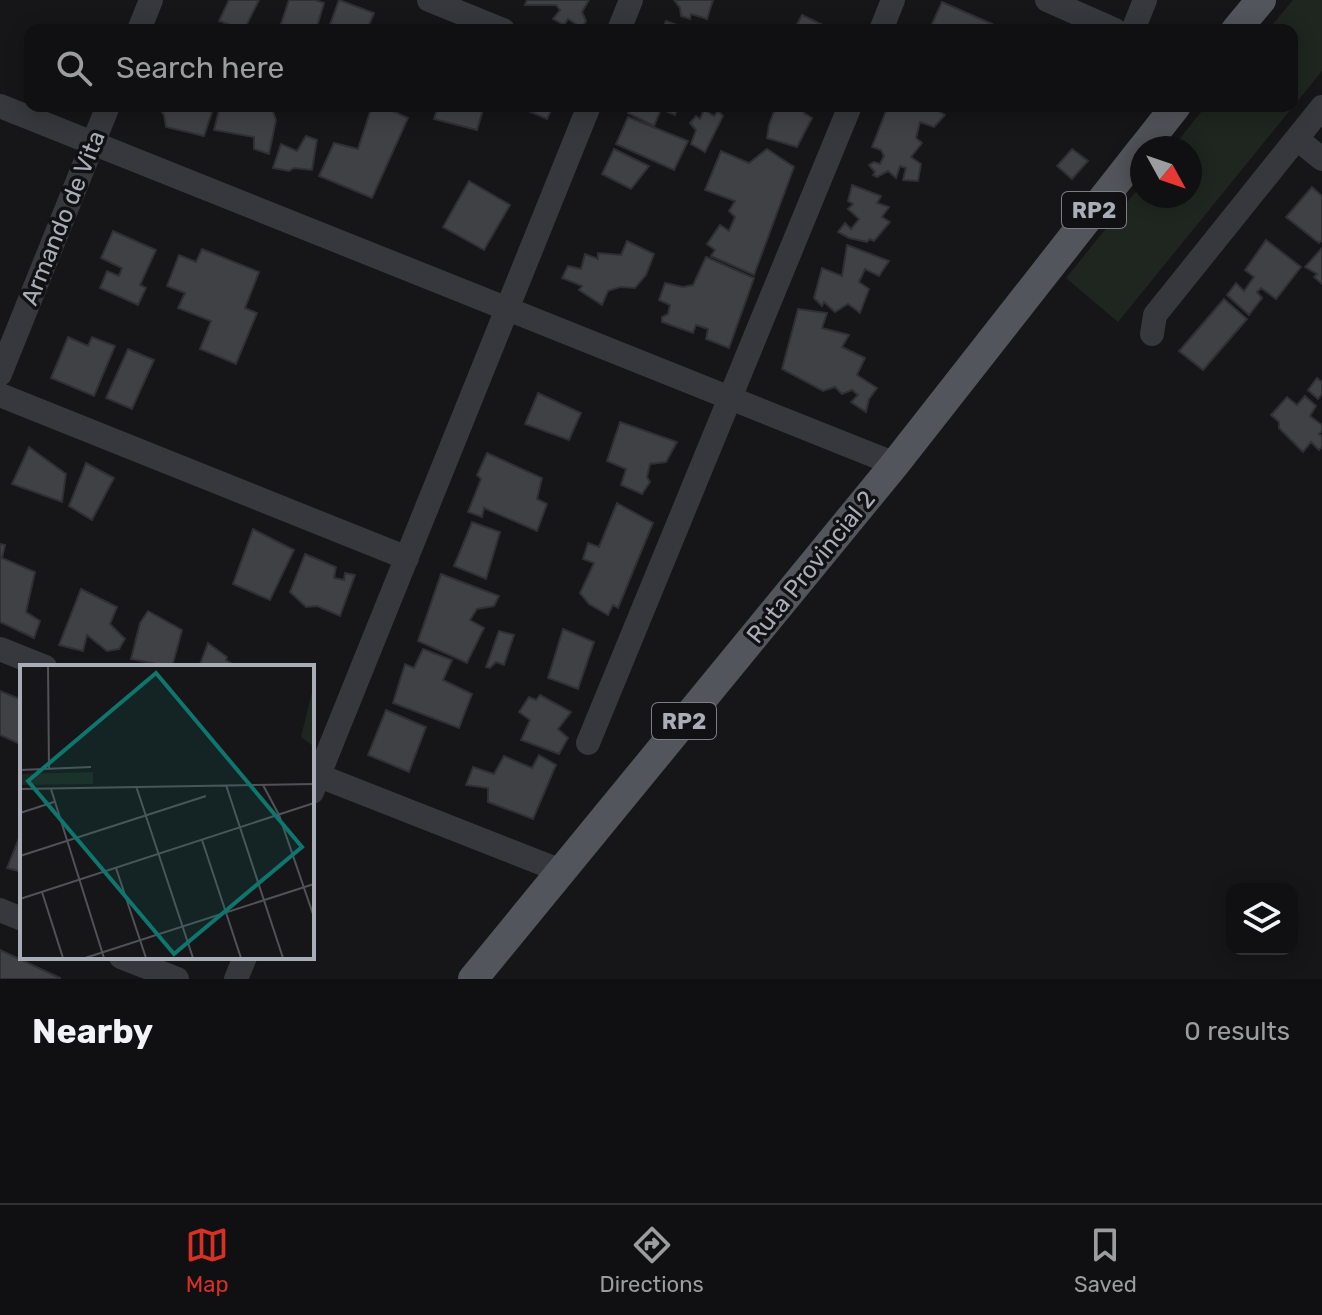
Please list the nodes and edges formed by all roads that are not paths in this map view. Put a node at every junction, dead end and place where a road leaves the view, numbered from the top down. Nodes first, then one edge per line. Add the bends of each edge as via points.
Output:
1 (151, 0) edge
2 (429, 0) edge
3 (631, 0) edge
4 (893, 0) edge
5 (1047, 0) edge
6 (1145, 0) edge
7 (1261, 0) edge
8 (141, 24) edge
9 (488, 24) edge
10 (621, 24) edge
11 (883, 24) edge
12 (1101, 24) edge
13 (1135, 24) edge
14 (1241, 24) edge
15 (0, 106) edge
16 (1322, 107) edge
17 (106, 112) edge
18 (587, 112) edge
19 (848, 112) edge
20 (1171, 112) edge
21 (1152, 136) edge
22 (1297, 139) junction
23 (93, 143) junction
24 (1322, 159) edge
25 (1130, 163) edge
26 (507, 308) junction
27 (1152, 334) dead end
28 (0, 374) edge
29 (0, 395) edge
30 (730, 397) junction
31 (895, 464) junction
32 (407, 558) junction
33 (0, 649) edge
34 (40, 665) edge
35 (588, 743) dead end
36 (314, 780) edge
37 (561, 871) junction
38 (0, 910) edge
39 (20, 918) edge
40 (126, 959) edge
41 (244, 959) edge
42 (177, 979) edge
43 (236, 979) edge
44 (473, 979) edge

1 - 8 street
2 - 9 street
3 - 10 street
4 - 11 street
5 - 12 street
6 - 13 street
7 - 14 main road
15 - 23 street
16 - 22 street
17 - 23 street, Armando de Vita
18 - 26 street
19 - 30 street
20 - 21 main road, Ruta Provincial 2 / RP2
22 - 24 street
22 - 27 street via 1155,315
23 - 26 street
23 - 28 street, Armando de Vita
25 - 31 main road, Ruta Provincial 2 / RP2
26 - 30 street
26 - 32 street
29 - 32 street
30 - 31 street
30 - 35 street
31 - 37 main road, Ruta Provincial 2 / RP2
32 - 36 street
33 - 34 street
36 - 37 street
37 - 44 main road, Ruta Provincial 2 / RP2
38 - 39 street
40 - 42 street
41 - 43 street

